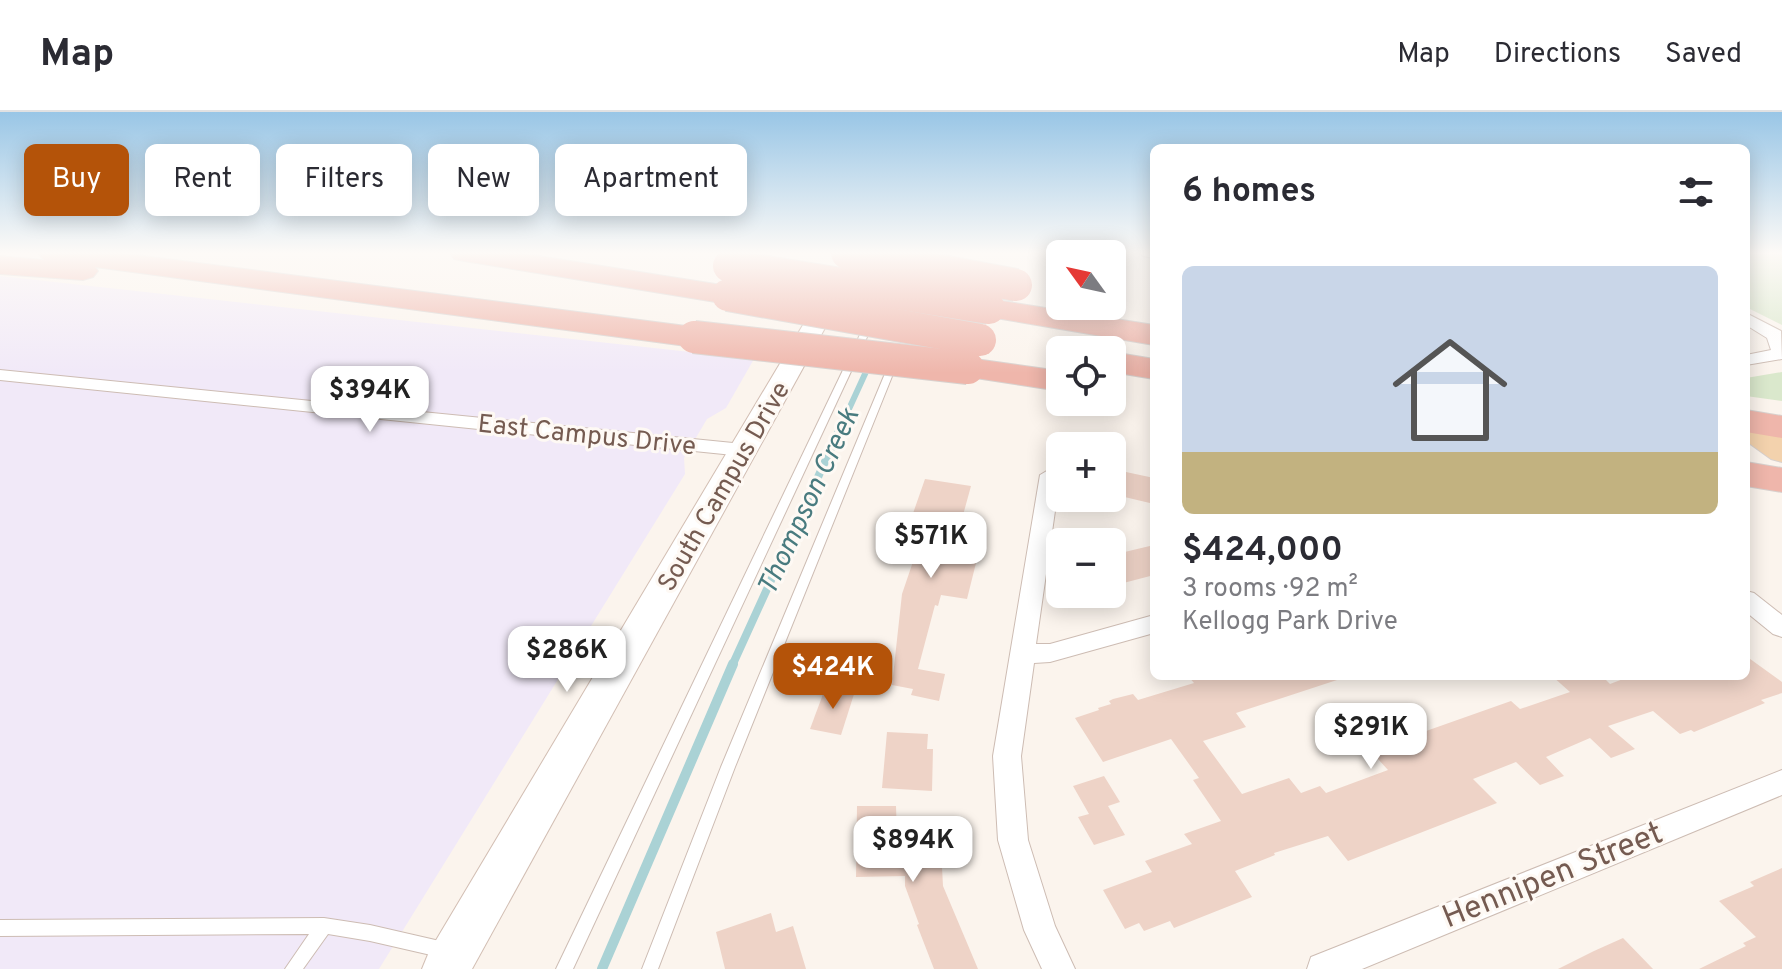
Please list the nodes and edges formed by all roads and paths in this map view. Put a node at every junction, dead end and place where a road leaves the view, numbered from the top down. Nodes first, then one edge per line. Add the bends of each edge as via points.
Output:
1 (301, 293) edge
2 (348, 293) edge
3 (771, 293) edge
4 (833, 293) edge
5 (849, 293) edge
6 (884, 293) edge
7 (923, 293) edge
8 (1126, 303) edge
9 (452, 307) junction
10 (1150, 307) edge
11 (1750, 320) edge
12 (1150, 334) edge
13 (1046, 353) edge
14 (974, 354) junction
15 (1750, 359) edge
16 (1126, 364) edge
17 (1150, 368) edge
18 (0, 375) edge
19 (1046, 377) edge
20 (1126, 390) edge
21 (1150, 393) edge
22 (1750, 424) edge
23 (1750, 427) edge
24 (1782, 427) edge
25 (743, 450) junction
26 (1782, 452) edge
27 (1750, 475) edge
28 (1782, 480) edge
29 (1046, 500) edge
30 (1750, 602) edge
31 (1150, 625) edge
32 (1782, 628) edge
33 (1021, 654) junction
34 (1782, 782) edge
35 (324, 926) junction
36 (0, 928) edge
37 (450, 960) edge
38 (293, 969) edge
39 (564, 969) edge
40 (650, 969) edge
41 (1059, 969) edge
42 (1323, 969) edge

1 - 9 highway
2 - 9 highway
3 - 14 highway, bridge
4 - 25 street, South Campus Drive
5 - 12 highway, bridge via 989,308
6 - 39 lane
7 - 40 lane
8 - 10 highway
9 - 14 highway, bridge via 694,337
11 - 15 street via 1775,335 1781,354
13 - 14 highway
14 - 19 highway
16 - 17 highway
18 - 25 street, East Campus Drive
20 - 21 highway
22 - 24 highway
23 - 26 main road
25 - 37 street, South Campus Drive
27 - 28 highway
29 - 33 street
30 - 32 street
31 - 33 street via 1050,653
33 - 41 street via 1007,756 1013,840 1040,930
34 - 42 street, Hennipen Street
35 - 36 lane
35 - 37 lane via 370,933
35 - 38 lane

